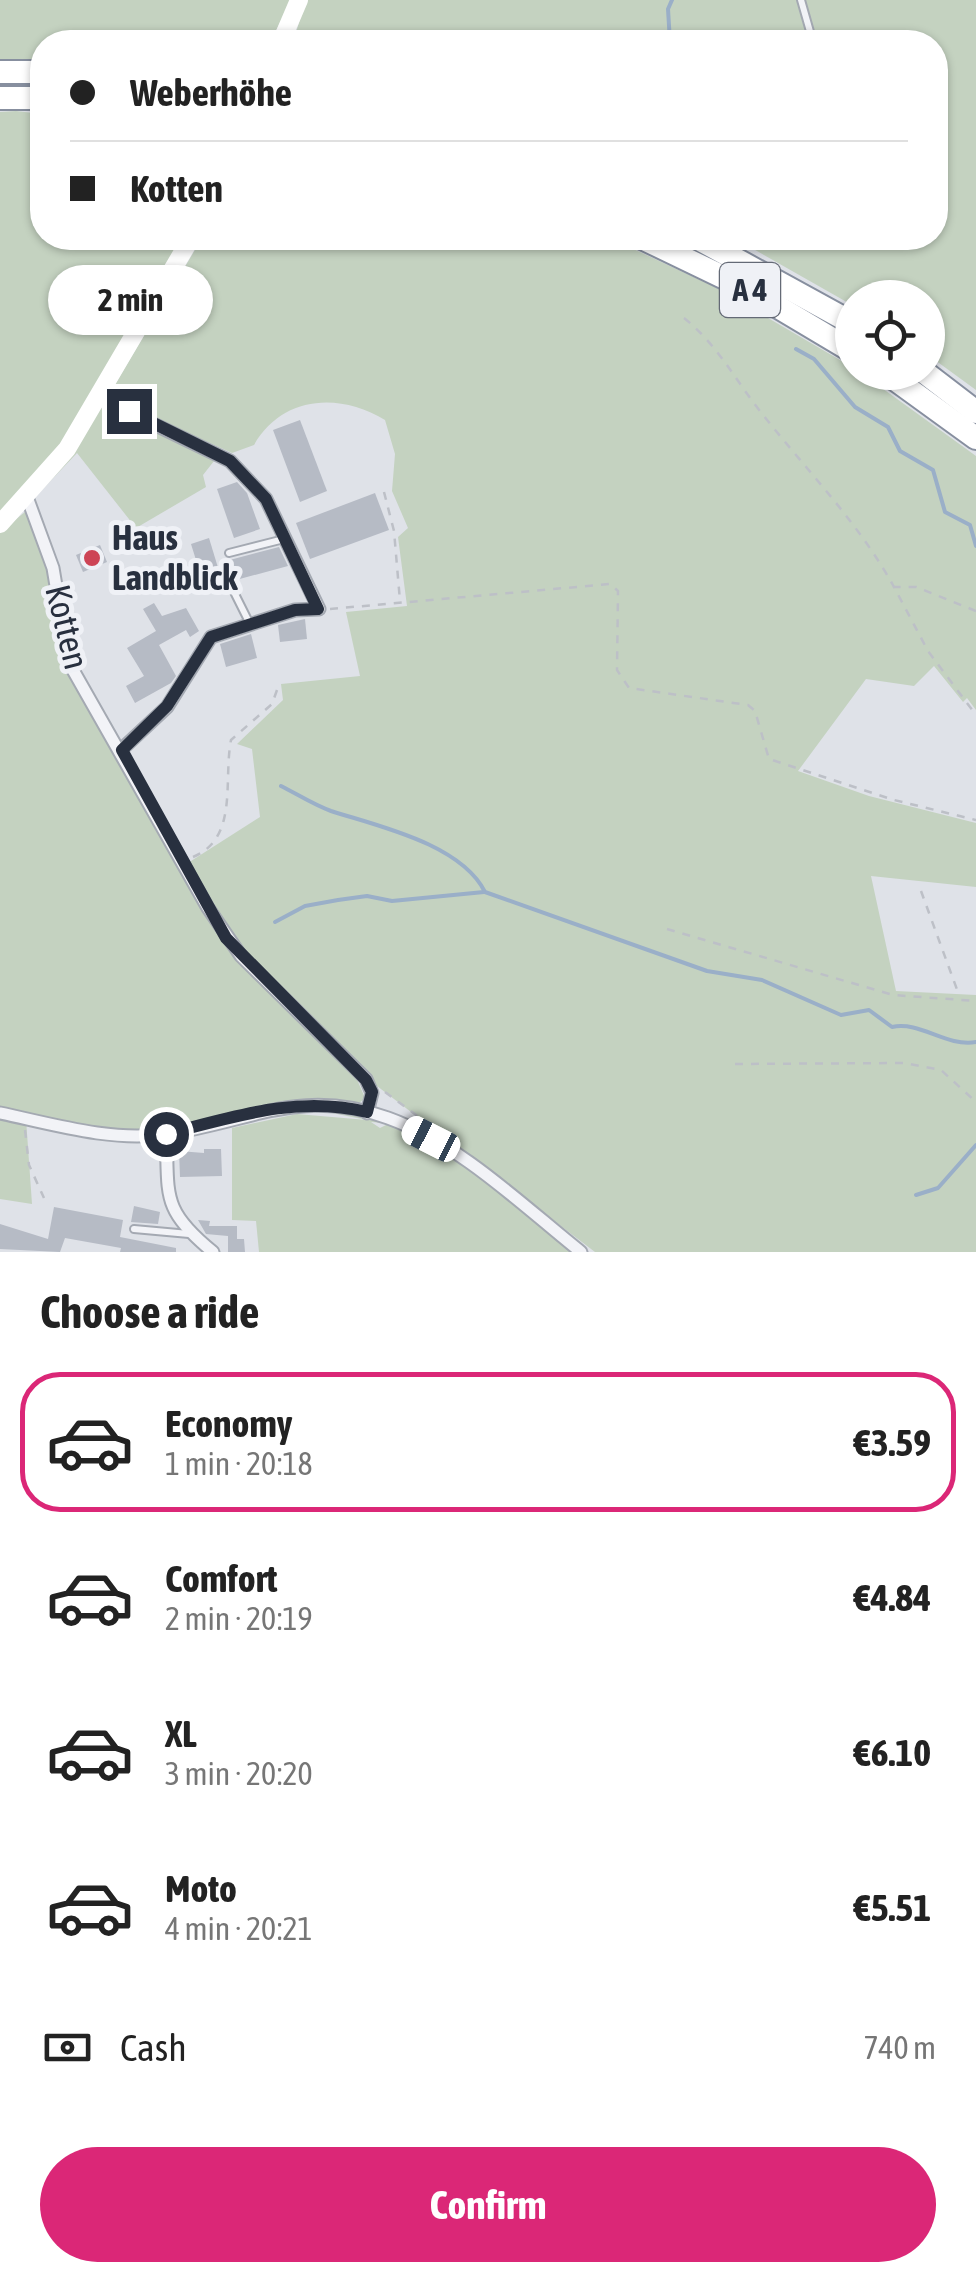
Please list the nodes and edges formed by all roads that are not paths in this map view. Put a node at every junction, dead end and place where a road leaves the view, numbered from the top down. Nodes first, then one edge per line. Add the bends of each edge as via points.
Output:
1 (299, 0) edge
2 (801, 0) edge
3 (286, 30) edge
4 (810, 30) edge
5 (0, 72) edge
6 (30, 72) edge
7 (0, 98) edge
8 (30, 98) edge
9 (184, 250) edge
10 (666, 250) edge
11 (719, 250) edge
12 (835, 315) edge
13 (835, 342) edge
14 (945, 388) edge
15 (910, 390) edge
16 (98, 397) junction
17 (976, 412) edge
18 (976, 438) edge
19 (27, 497) junction
20 (0, 524) edge
21 (286, 539) junction
22 (229, 554) dead end
23 (227, 578) dead end
24 (250, 622) junction
25 (122, 750) junction
26 (367, 1112) junction
27 (0, 1113) edge
28 (166, 1134) junction
29 (134, 1229) dead end
30 (190, 1234) junction
31 (213, 1252) edge
32 (581, 1252) edge

1 - 3 street
2 - 4 lane
5 - 6 highway
7 - 8 highway
9 - 16 street
10 - 13 highway, A 4
11 - 12 highway, A 4
14 - 17 highway
15 - 18 highway
16 - 19 street via 56,466
16 - 21 street via 230,461 266,499
19 - 20 street
19 - 25 street, Kotten via 53,568 70,663
21 - 22 lane
21 - 24 street via 318,609
23 - 24 lane
24 - 25 street via 211,637 167,706
25 - 26 street, Kotten via 233,947 370,1085
26 - 28 street via 318,1105 268,1108
26 - 32 street via 450,1151
27 - 28 street via 118,1134
28 - 30 street via 168,1197
29 - 30 lane
30 - 31 street

